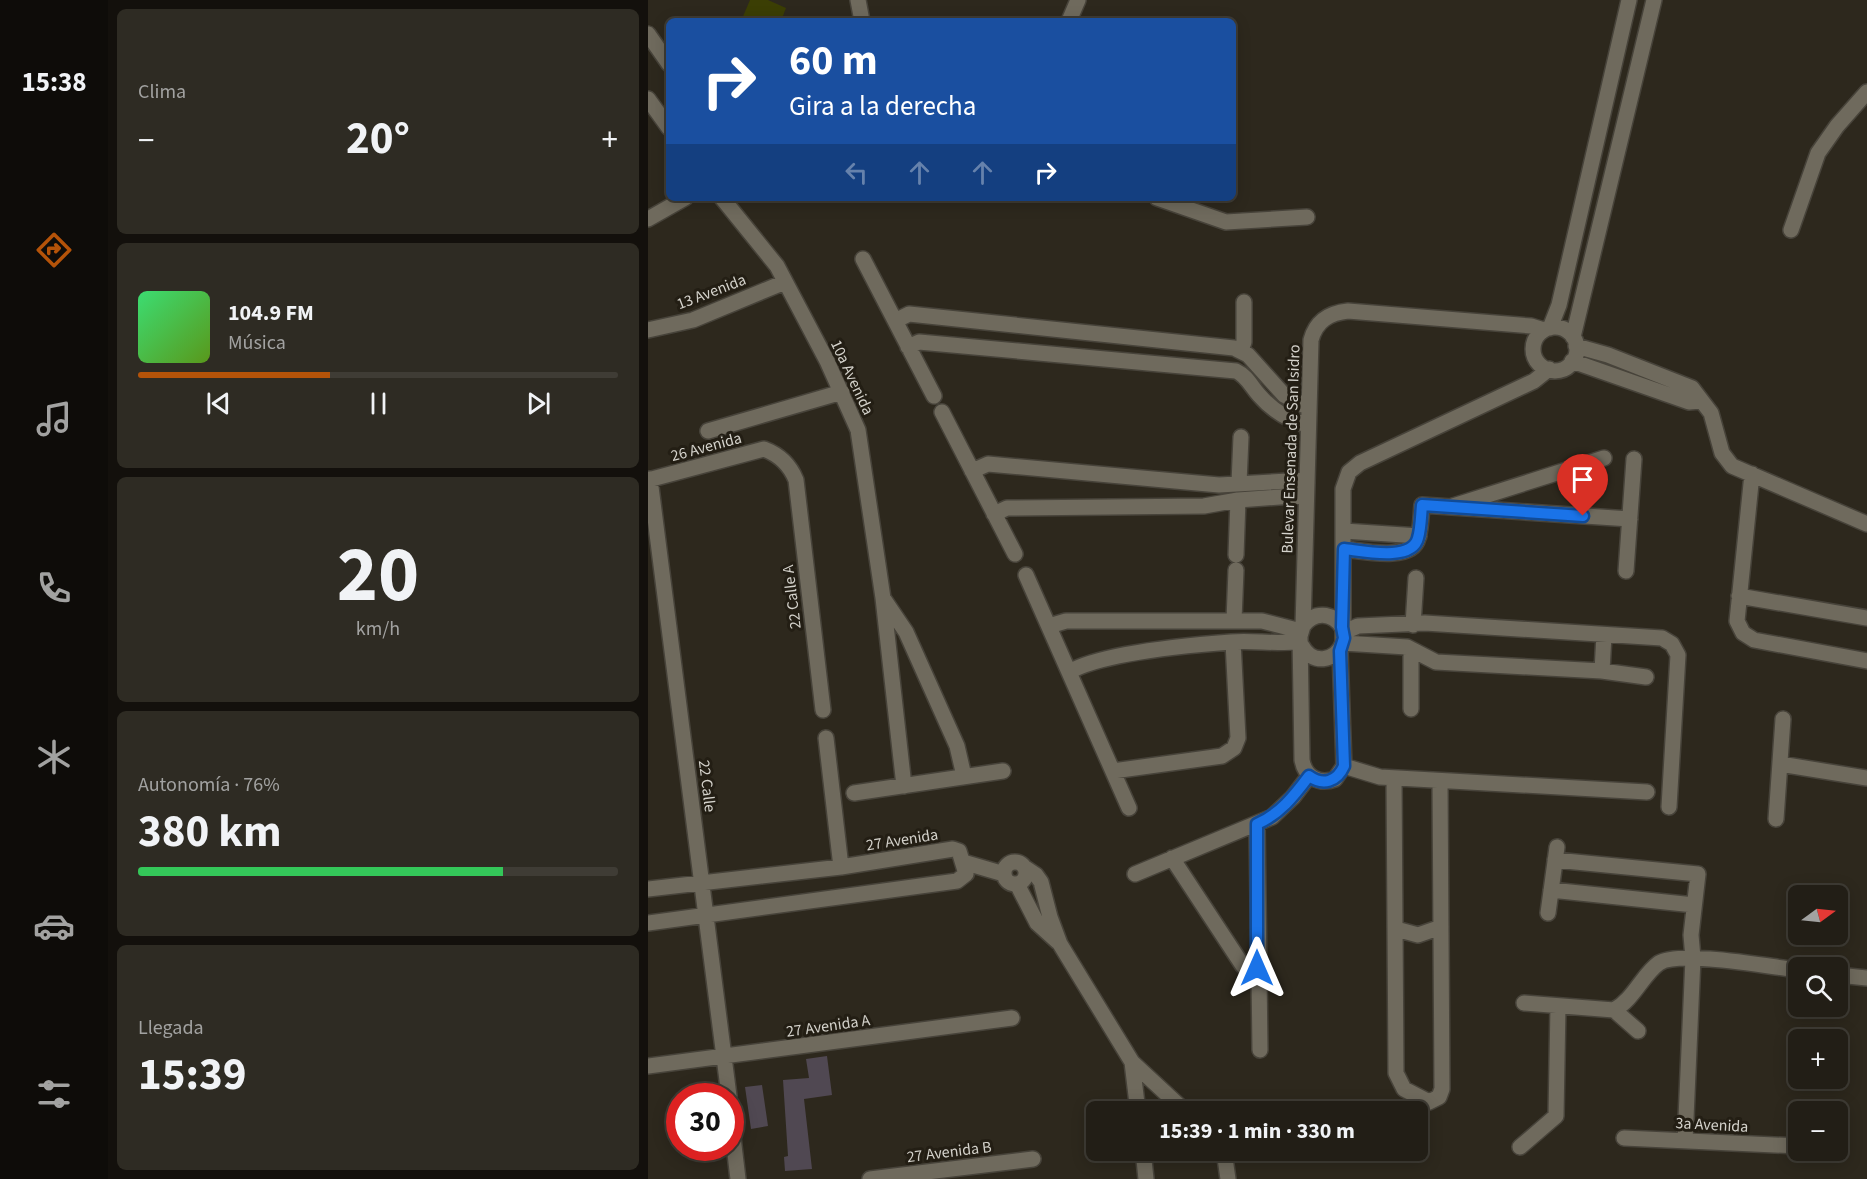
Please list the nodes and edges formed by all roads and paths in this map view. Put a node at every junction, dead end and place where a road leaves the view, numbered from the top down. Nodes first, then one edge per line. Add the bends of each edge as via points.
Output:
1 (858, 0) edge
2 (1078, 0) edge
3 (1629, 0) edge
4 (1654, 0) edge
5 (861, 18) edge
6 (1071, 18) edge
7 (648, 34) edge
8 (666, 60) edge
9 (1867, 92) edge
10 (648, 99) edge
11 (666, 124) edge
12 (680, 201) edge
13 (724, 201) edge
14 (1166, 201) edge
15 (1307, 217) dead end
16 (648, 219) edge
17 (1791, 230) dead end
18 (863, 259) dead end
19 (785, 282) junction
20 (1244, 302) dead end
21 (895, 321) junction
22 (1547, 329) junction
23 (648, 330) edge
24 (908, 347) junction
25 (1574, 348) junction
26 (1241, 350) junction
27 (1549, 369) junction
28 (842, 392) junction
29 (934, 396) dead end
30 (1309, 408) junction
31 (942, 412) dead end
32 (1307, 425) junction
33 (708, 431) dead end
34 (1241, 437) dead end
35 (1604, 458) dead end
36 (1634, 459) dead end
37 (972, 471) junction
38 (1752, 474) junction
39 (649, 480) edge
40 (796, 480) joint
41 (1239, 483) junction
42 (1306, 488) junction
43 (1238, 500) junction
44 (1444, 508) junction
45 (994, 514) junction
46 (1630, 519) junction
47 (1867, 524) edge
48 (1344, 531) junction
49 (1419, 536) junction
50 (1344, 549) junction
51 (1015, 554) dead end
52 (1626, 572) dead end
53 (1026, 575) dead end
54 (1416, 578) dead end
55 (1739, 596) junction
56 (883, 598) junction
57 (1867, 618) edge
58 (1234, 620) junction
59 (1413, 625) junction
60 (1048, 626) junction
61 (1604, 635) junction
62 (1301, 636) junction
63 (1342, 638) junction
64 (1233, 642) junction
65 (1412, 649) junction
66 (1867, 661) edge
67 (1602, 671) junction
68 (1069, 672) junction
69 (1646, 677) dead end
70 (1411, 708) dead end
71 (823, 710) dead end
72 (1783, 719) dead end
73 (826, 738) dead end
74 (1780, 764) junction
75 (1344, 766) junction
76 (1003, 771) dead end
77 (1113, 771) junction
78 (964, 776) junction
79 (1309, 776) junction
80 (1394, 778) junction
81 (1867, 778) edge
82 (1440, 781) junction
83 (904, 786) junction
84 (1647, 792) dead end
85 (854, 793) dead end
86 (1669, 807) dead end
87 (1129, 808) dead end
88 (1776, 819) dead end
89 (1257, 824) junction
90 (1172, 858) junction
91 (963, 862) junction
92 (841, 867) junction
93 (1024, 867) junction
94 (1004, 874) junction
95 (1135, 874) dead end
96 (703, 884) junction
97 (1017, 884) junction
98 (648, 889) edge
99 (1551, 890) junction
100 (1694, 905) junction
101 (1548, 913) dead end
102 (707, 917) junction
103 (648, 923) edge
104 (1441, 927) junction
105 (1396, 929) junction
106 (1060, 944) junction
107 (1693, 958) junction
108 (1257, 968) junction
109 (1788, 969) edge
110 (1848, 976) edge
111 (1867, 978) edge
112 (1524, 1003) dead end
113 (1558, 1006) junction
114 (1614, 1010) junction
115 (1012, 1018) dead end
116 (1638, 1032) dead end
117 (1260, 1050) dead end
118 (725, 1057) junction
119 (1132, 1062) junction
120 (648, 1066) edge
121 (728, 1083) edge
122 (1137, 1101) edge
123 (1174, 1101) edge
124 (1624, 1138) dead end
125 (1685, 1141) junction
126 (1788, 1146) edge
127 (1521, 1147) dead end
128 (1033, 1159) dead end
129 (736, 1161) edge
130 (1144, 1161) edge
131 (1225, 1161) edge
132 (738, 1179) edge
133 (870, 1179) edge
134 (1146, 1179) edge
135 (1228, 1179) edge

1 - 5 street
2 - 6 street
3 - 22 street via 1559,305
4 - 25 street
7 - 8 street
9 - 17 street via 1818,153
10 - 11 street
12 - 16 street
13 - 19 street, 10a Avenida via 777,266
14 - 15 street via 1226,222
18 - 21 street
19 - 23 street, 13 Avenida via 693,320
19 - 28 street, 10a Avenida
20 - 26 street
21 - 24 street
21 - 26 street via 909,314
22 - 25 street via 1565,330
22 - 27 street via 1536,338 1533,349 1540,364
22 - 30 street, Bulevar Ensenada de San Isidro via 1348,311 1332,314 1319,323 1311,340
24 - 29 street
24 - 32 street via 919,342 1236,371 1273,409
25 - 27 street via 1560,370
25 - 38 street via 1689,402 1701,401 1714,419 1726,460 1738,470
26 - 30 street via 1278,390
27 - 48 street via 1526,384 1354,466 1344,483
28 - 33 street
28 - 56 street, 10a Avenida via 860,441
30 - 32 street, Bulevar Ensenada de San Isidro
31 - 37 street
32 - 42 street, Bulevar Ensenada de San Isidro
34 - 41 street
35 - 44 street
36 - 46 street
37 - 41 street via 988,464 1219,485
37 - 45 street
38 - 47 street
38 - 55 street
39 - 40 street, 26 Avenida via 764,449 785,462
39 - 96 street, 22 Calle
40 - 71 street, 22 Calle A
41 - 42 street
42 - 43 street
42 - 62 street, Bulevar Ensenada de San Isidro
43 - 45 street via 1204,506 1007,508
43 - 58 street
44 - 46 street
44 - 49 street via 1422,505
45 - 51 street
46 - 52 street
48 - 49 street
48 - 50 street
49 - 50 street via 1403,552
50 - 63 street
53 - 60 street
54 - 59 street
55 - 57 street
55 - 66 street via 1737,621 1748,637
56 - 78 street, 10a Avenida via 906,632 957,746
56 - 83 street, 10a Avenida
58 - 60 street via 1066,621
58 - 62 street via 1262,621
59 - 61 street
59 - 63 street via 1358,627
60 - 68 street
61 - 67 street
61 - 86 street via 1662,638 1678,655
62 - 63 street via 1308,654 1317,659 1327,659
62 - 63 street via 1310,618 1325,615 1335,619
62 - 64 street via 1284,644
62 - 79 street, Bulevar Ensenada de San Isidro via 1302,760
63 - 65 street
63 - 75 street
64 - 68 street via 1121,656 1081,665
64 - 77 street via 1238,738 1234,748 1222,756
65 - 67 street via 1436,662
65 - 70 street
67 - 69 street
68 - 77 street
72 - 74 street
73 - 92 street
74 - 81 street
74 - 88 street
75 - 79 street via 1340,775 1329,782
75 - 80 street
76 - 78 street
77 - 87 street
78 - 83 street
79 - 89 street via 1272,817
80 - 82 street
80 - 105 street
82 - 84 street
82 - 104 street
83 - 85 street
89 - 90 street
89 - 108 street
90 - 95 street
90 - 108 street via 1243,966
91 - 92 street, 27 Avenida via 959,851 953,849
91 - 94 street
91 - 102 street via 966,874 957,881
92 - 96 street, 27 Avenida
93 - 94 street via 1011,863
93 - 97 street via 1025,877
93 - 106 street via 1041,882
94 - 97 street via 1010,883
96 - 98 street, 27 Avenida
96 - 102 street, 22 Calle
97 - 106 street via 1037,923
99 - 100 street
99 - 100 street via 1556,853 1698,874
99 - 101 street
100 - 107 street
102 - 103 street
102 - 118 street, 22 Calle
104 - 105 street via 1418,935
104 - 105 street via 1442,1089 1439,1097 1429,1102 1404,1089 1396,1077
106 - 119 street
107 - 109 street
107 - 114 street via 1659,963 1624,1005
107 - 125 street
108 - 117 street
110 - 111 street
112 - 113 street
113 - 114 street
113 - 127 street via 1556,1116
114 - 116 street
115 - 118 street, 27 Avenida A
118 - 120 street, 27 Avenida A
118 - 121 street, 22 Calle
119 - 122 street
119 - 123 street
124 - 125 street, 3a Avenida
125 - 126 street, 3a Avenida
128 - 133 street, 27 Avenida B
129 - 132 street
130 - 134 street
131 - 135 street

